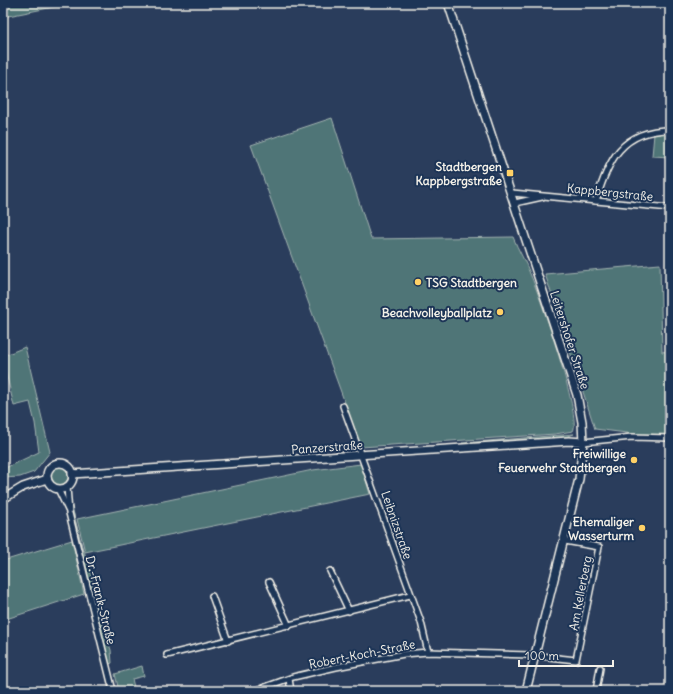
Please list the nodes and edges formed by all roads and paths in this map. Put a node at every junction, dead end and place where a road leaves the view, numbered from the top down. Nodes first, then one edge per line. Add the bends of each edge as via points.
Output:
1 (448, 3) edge
2 (670, 130) edge
3 (512, 194) junction
4 (547, 196) junction
5 (596, 201) junction
6 (514, 203) junction
7 (670, 208) edge
8 (343, 406) dead end
9 (670, 438) edge
10 (583, 442) junction
11 (361, 455) junction
12 (72, 474) junction
13 (47, 480) junction
14 (67, 487) junction
15 (58, 489) junction
16 (3, 499) edge
17 (69, 513) junction
18 (565, 540) junction
19 (330, 571) dead end
20 (269, 582) dead end
21 (212, 596) dead end
22 (410, 596) junction
23 (349, 611) junction
24 (289, 626) junction
25 (228, 641) junction
26 (428, 652) junction
27 (167, 655) dead end
28 (536, 655) junction
29 (600, 668) dead end
30 (289, 679) junction
31 (113, 691) edge
32 (254, 691) edge
33 (292, 691) edge
34 (526, 691) edge
35 (596, 691) edge

1 - 3 street, Leitershofer Straße
2 - 5 street via 644,132 622,146 602,180
3 - 4 street, Kappbergstraße
3 - 6 street, Leitershofer Straße
4 - 5 street, Kappbergstraße
4 - 6 street, Kappbergstraße
5 - 7 street, Kappbergstraße
6 - 10 street, Leitershofer Straße via 577,395
8 - 11 street, Leibnizstraße
9 - 10 street via 632,437
10 - 11 street, Panzerstraße
10 - 18 street, Leitershofer Straße via 579,479
11 - 12 street, Panzerstraße
11 - 22 street, Leibnizstraße
12 - 13 street via 69,467 57,464 48,471
12 - 14 street via 72,481
13 - 15 street via 51,486
13 - 16 street via 23,488
14 - 15 street
14 - 17 street, Dr.-Frank-Straße
15 - 17 street, Dr.-Frank-Straße
17 - 31 street, Dr.-Frank-Straße
18 - 28 street, Leitershofer Straße
18 - 28 street, Am Kellerberg via 599,547 576,660
19 - 23 street
20 - 24 street
21 - 25 street
22 - 23 street
22 - 26 street, Leibnizstraße
23 - 24 street
24 - 25 street
25 - 27 street
26 - 28 street, Robert-Koch-Straße
26 - 30 street, Robert-Koch-Straße via 372,660
28 - 34 street, Leitershofer Straße
29 - 35 street
30 - 32 street, Robert-Koch-Straße
30 - 33 street

